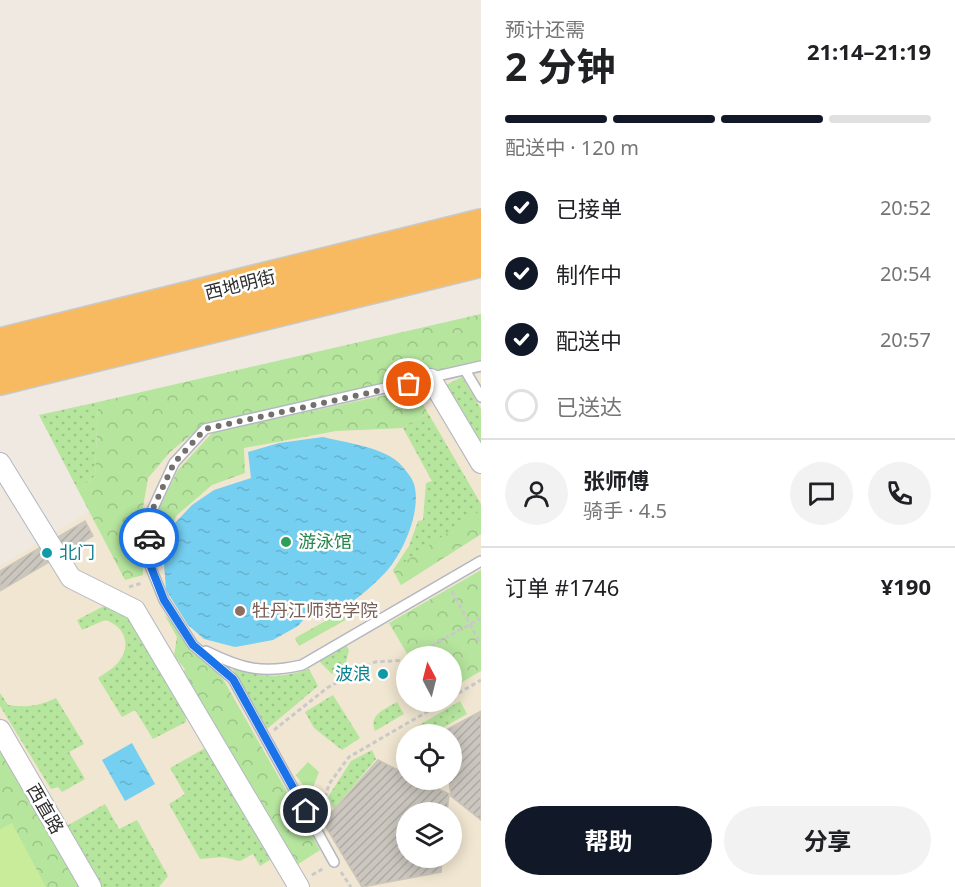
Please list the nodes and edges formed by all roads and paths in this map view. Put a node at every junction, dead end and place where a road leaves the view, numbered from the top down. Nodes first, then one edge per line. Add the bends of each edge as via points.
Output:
1 (481, 226) edge
2 (481, 260) edge
3 (0, 345) edge
4 (481, 366) edge
5 (465, 370) junction
6 (0, 378) edge
7 (431, 379) junction
8 (481, 397) edge
9 (0, 463) edge
10 (481, 463) edge
11 (481, 561) edge
12 (447, 581) junction
13 (481, 618) edge
14 (470, 624) junction
15 (193, 645) junction
16 (481, 645) edge
17 (431, 646) edge
18 (396, 661) edge
19 (481, 680) edge
20 (462, 691) edge
21 (427, 712) edge
22 (0, 730) edge
23 (265, 737) junction
24 (316, 830) junction
25 (334, 862) junction
26 (296, 886) edge
27 (91, 887) edge
28 (351, 887) edge

1 - 3 highway, 西地明街
2 - 6 highway, 西地明街
4 - 5 lane
5 - 7 lane
5 - 8 lane
7 - 10 street
7 - 15 lane via 205,429 174,463 149,517 149,562 164,600
9 - 26 street via 71,579 135,610
11 - 12 lane
12 - 14 path
12 - 15 lane via 302,665 260,670 235,664
13 - 14 path
14 - 16 path
14 - 17 path
15 - 23 lane via 233,679
18 - 23 path via 375,662 327,688
19 - 20 path
21 - 24 path via 349,757 329,784
22 - 27 street, 西直路
23 - 24 lane
24 - 25 lane
25 - 26 path
25 - 28 path

